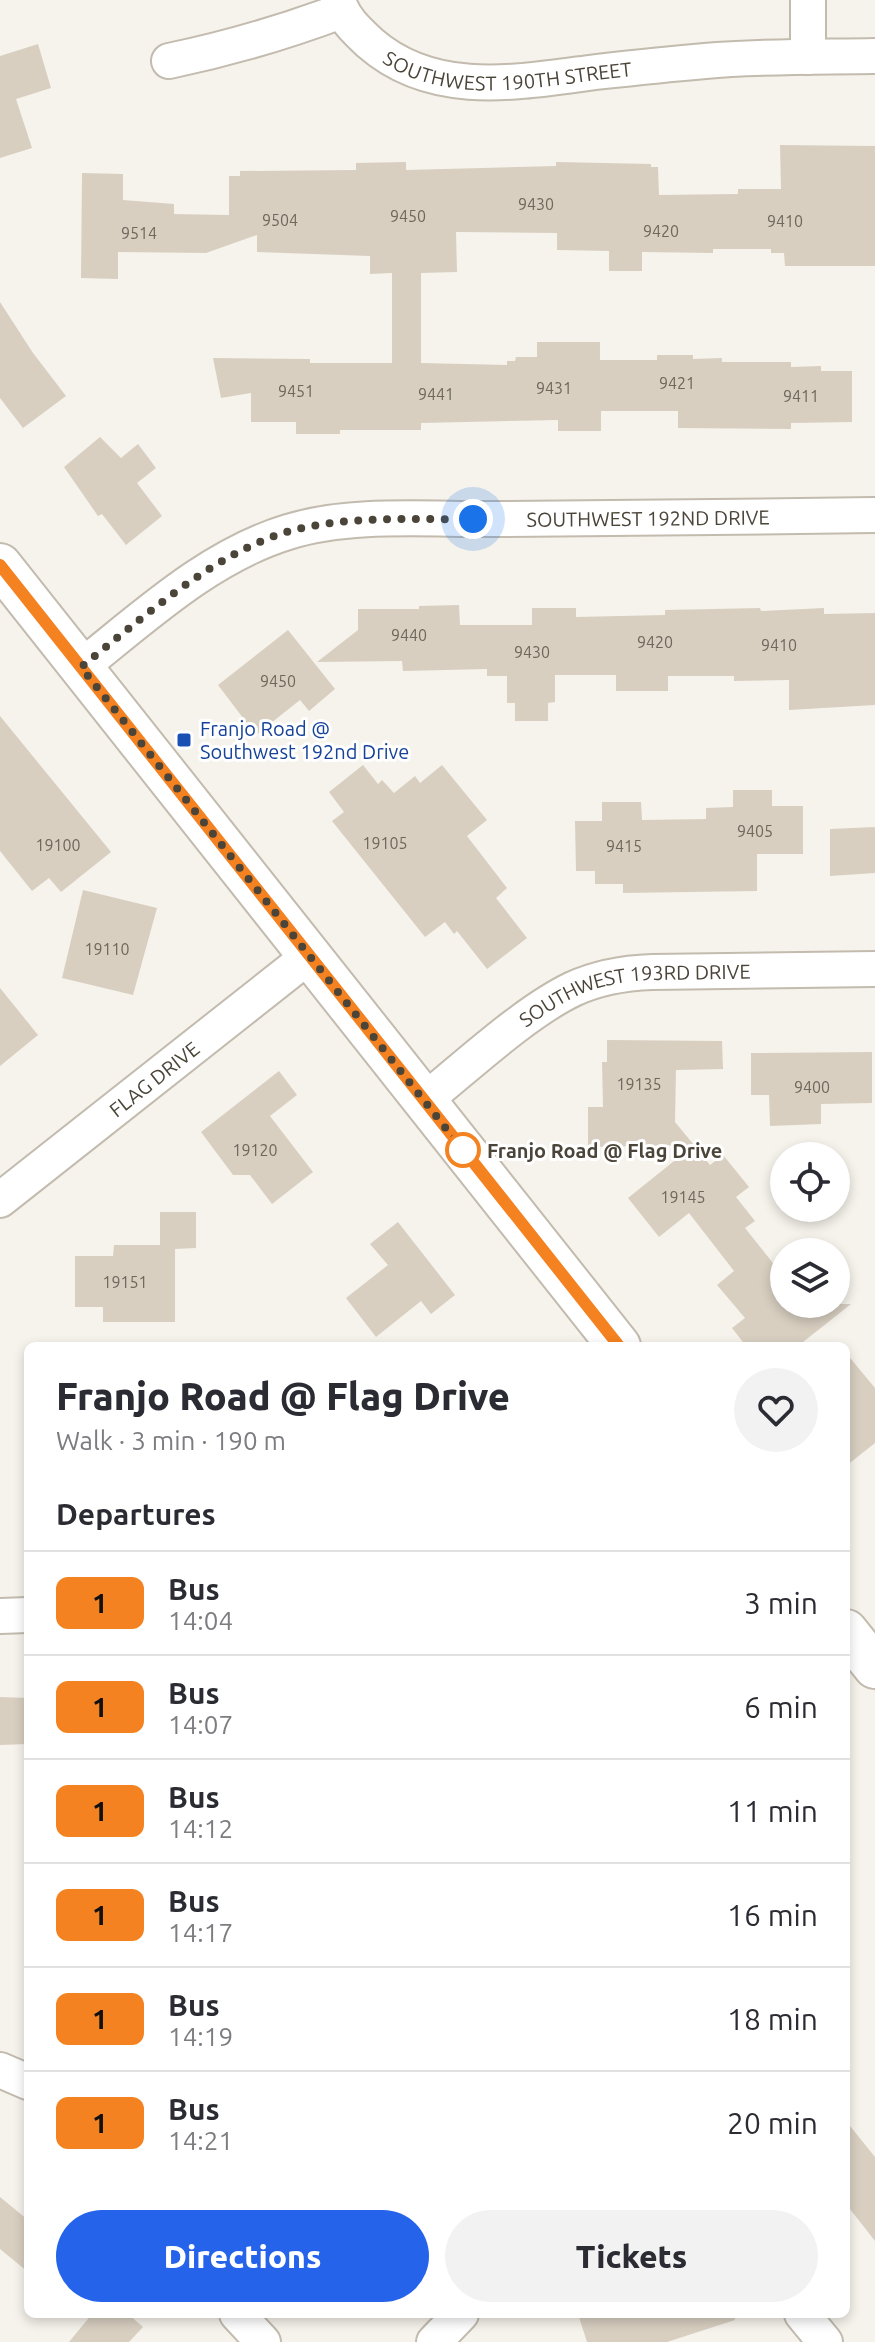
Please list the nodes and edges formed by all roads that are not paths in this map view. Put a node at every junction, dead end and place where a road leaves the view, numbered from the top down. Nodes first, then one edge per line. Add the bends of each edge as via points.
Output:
1 (808, 0) edge
2 (340, 6) edge
3 (875, 56) edge
4 (808, 57) junction
5 (169, 61) dead end
6 (875, 515) edge
7 (0, 565) edge
8 (81, 667) junction
9 (309, 956) junction
10 (875, 969) edge
11 (424, 1101) junction
12 (0, 1200) edge
13 (616, 1342) edge
14 (24, 1615) edge
15 (0, 1616) edge
16 (850, 1636) edge
17 (875, 1667) edge
18 (0, 2070) edge
19 (24, 2080) edge
20 (241, 2318) edge
21 (457, 2318) edge
22 (805, 2318) edge
23 (263, 2342) edge
24 (434, 2342) edge
25 (825, 2342) edge

1 - 4 street
2 - 4 street, SOUTHWEST 190TH STREET via 355,30 398,64 447,80 517,82 705,61
2 - 5 street, SOUTHWEST 190TH STREET via 303,26
3 - 4 street, SOUTHWEST 190TH STREET
6 - 8 street, SOUTHWEST 192ND DRIVE via 318,525 231,556
7 - 8 street
8 - 9 street
9 - 11 street
9 - 12 street, FLAG DRIVE
10 - 11 street, SOUTHWEST 193RD DRIVE via 652,972 602,978 548,1004
11 - 13 street
14 - 15 street
16 - 17 street
18 - 19 street
20 - 23 street
21 - 24 street
22 - 25 street

